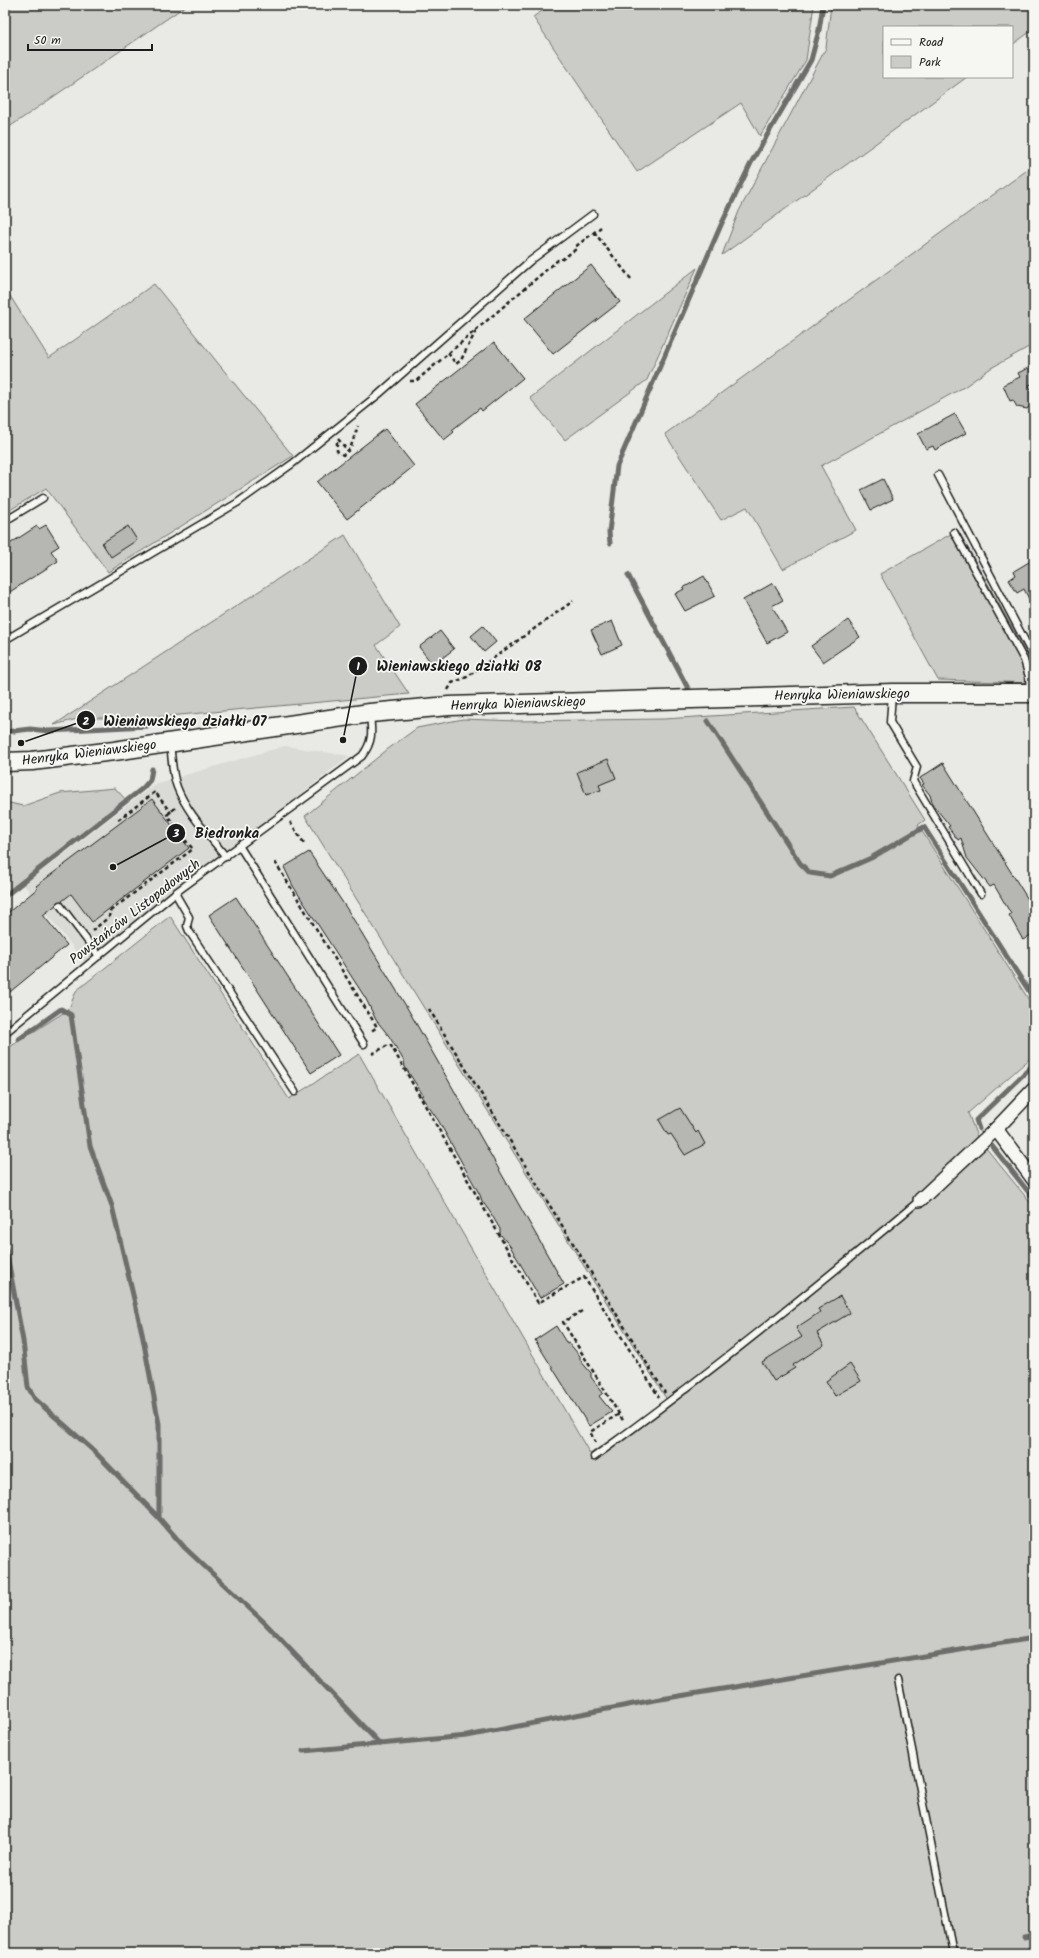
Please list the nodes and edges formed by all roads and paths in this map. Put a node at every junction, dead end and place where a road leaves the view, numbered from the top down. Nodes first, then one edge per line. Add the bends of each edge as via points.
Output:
1 (593, 214) dead end
2 (594, 232) dead end
3 (631, 279) dead end
4 (478, 327) dead end
5 (448, 353) dead end
6 (360, 422) dead end
7 (348, 451) junction
8 (938, 475) dead end
9 (43, 498) dead end
10 (5, 522) edge
11 (954, 532) dead end
12 (573, 601) dead end
13 (5, 640) edge
14 (1034, 658) edge
15 (892, 693) junction
16 (1032, 693) edge
17 (449, 706) junction
18 (370, 713) junction
19 (169, 743) junction
20 (5, 762) edge
21 (171, 813) dead end
22 (284, 813) junction
23 (118, 820) dead end
24 (186, 841) dead end
25 (304, 843) dead end
26 (240, 847) junction
27 (226, 857) junction
28 (275, 862) dead end
29 (175, 893) junction
30 (981, 894) dead end
31 (60, 905) dead end
32 (84, 936) junction
33 (99, 956) junction
34 (429, 1010) dead end
35 (5, 1033) edge
36 (360, 1038) junction
37 (364, 1044) dead end
38 (372, 1054) dead end
39 (1034, 1089) edge
40 (294, 1092) dead end
41 (996, 1130) junction
42 (1034, 1180) edge
43 (920, 1200) joint
44 (582, 1311) dead end
45 (667, 1404) junction
46 (619, 1414) junction
47 (630, 1431) junction
48 (602, 1451) junction
49 (594, 1457) dead end
50 (898, 1680) dead end
51 (953, 1953) edge

1 - 13 lane via 530,261 379,394 292,464 237,503
2 - 3 path
4 - 5 path via 461,360 456,364
6 - 7 path
7 - 7 path via 343,455 338,453 338,439
8 - 14 lane
9 - 10 lane
11 - 16 lane via 1024,660
12 - 17 path via 467,677 452,683 448,691
15 - 16 street, Henryka Wieniawskiego
15 - 17 street, Henryka Wieniawskiego
15 - 30 lane via 890,722 917,767 913,781
17 - 18 street, Henryka Wieniawskiego
18 - 19 street, Henryka Wieniawskiego
18 - 22 lane, Powstańców Listopadowych via 372,741 362,756
19 - 20 street, Henryka Wieniawskiego via 32,761
19 - 27 lane via 176,785 180,794
21 - 23 path via 155,792
22 - 25 path
22 - 26 lane, Powstańców Listopadowych
24 - 32 path via 193,850 110,911 109,917
26 - 27 lane, Powstańców Listopadowych
26 - 36 lane
27 - 29 lane, Powstańców Listopadowych
28 - 36 path via 377,1027
29 - 33 lane, Powstańców Listopadowych
29 - 40 lane via 189,917 189,931
31 - 32 lane
32 - 33 lane
33 - 35 lane, Powstańców Listopadowych
34 - 45 path
36 - 37 lane
38 - 45 path via 390,1044 538,1303 584,1277
39 - 41 street
41 - 42 street
41 - 43 street
43 - 45 lane via 843,1265
44 - 46 path via 563,1322
45 - 47 lane
46 - 47 path
46 - 48 path via 590,1432
47 - 48 lane
48 - 49 lane
50 - 51 lane

